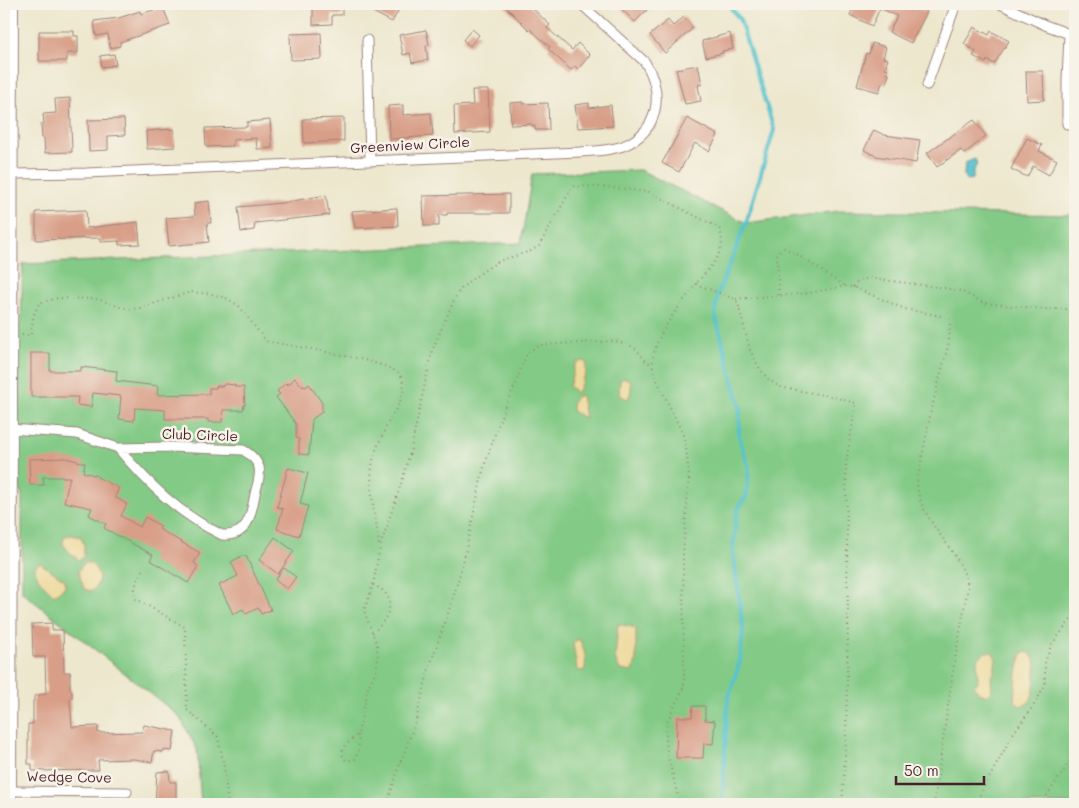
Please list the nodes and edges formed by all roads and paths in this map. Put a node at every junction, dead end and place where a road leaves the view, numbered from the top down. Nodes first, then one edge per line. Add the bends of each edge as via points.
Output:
1 (12, 4) edge
2 (581, 4) edge
3 (956, 4) edge
4 (1000, 4) edge
5 (1072, 35) edge
6 (367, 40) dead end
7 (927, 85) dead end
8 (1067, 124) dead end
9 (370, 161) junction
10 (11, 174) junction
11 (696, 284) junction
12 (846, 286) junction
13 (853, 287) junction
14 (779, 295) junction
15 (735, 299) junction
16 (1075, 309) edge
17 (11, 334) junction
18 (652, 366) junction
19 (11, 429) junction
20 (118, 448) junction
21 (380, 547) junction
22 (142, 570) dead end
23 (373, 585) junction
24 (1075, 614) edge
25 (373, 633) junction
26 (358, 735) junction
27 (1075, 754) edge
28 (10, 791) junction
29 (127, 792) dead end
30 (10, 804) edge
31 (228, 804) edge
32 (387, 804) edge
33 (680, 804) edge
34 (842, 804) edge
35 (934, 804) edge
36 (975, 804) edge
37 (1042, 804) edge

1 - 10 street
2 - 9 street, Greenview Circle via 645,62 652,73 657,94 656,108 652,121 634,140 608,150
3 - 7 street
4 - 5 street
5 - 8 street via 1066,80
6 - 9 street
9 - 10 street, Greenview Circle
10 - 17 street
11 - 15 path
11 - 18 path via 657,342
11 - 21 path via 723,244 718,228 649,192 573,186 539,246 499,261 459,291 454,300 430,360 411,449
12 - 13 path
12 - 14 path via 810,294
12 - 14 path via 784,248 777,254
13 - 16 path via 858,281 868,278 961,291 984,302
13 - 35 path via 905,309 947,317 950,322 949,342 917,483 923,505 961,567 968,586
14 - 15 path
15 - 34 path via 750,350 769,380 780,387 856,403 846,464 848,620
17 - 19 street
17 - 21 path via 31,335 33,317 40,303 58,298 98,298 130,309 200,292 226,298 239,306 266,341 392,368 401,376 402,396 372,464 372,501
18 - 32 path via 627,344 605,341 540,345 527,353 483,470 464,559 429,668 415,724
18 - 33 path via 682,432 689,476 683,554 684,687 667,721 666,735 667,753
19 - 20 street, Club Circle via 77,434
19 - 28 street
20 - 20 street, Club Circle via 169,502 211,530 229,535 242,530 247,524 260,476 256,461 249,453 213,448
21 - 23 path
22 - 31 path via 136,583 136,600 185,627 187,710 218,737
23 - 25 path via 364,611
23 - 25 path via 384,590 390,610
24 - 36 path via 1052,644 1045,662 1045,684 1036,702 1013,734
25 - 26 path via 378,659
26 - 26 path via 344,748 342,754 347,761 356,759
27 - 37 path
28 - 29 street, Wedge Cove
28 - 30 street

